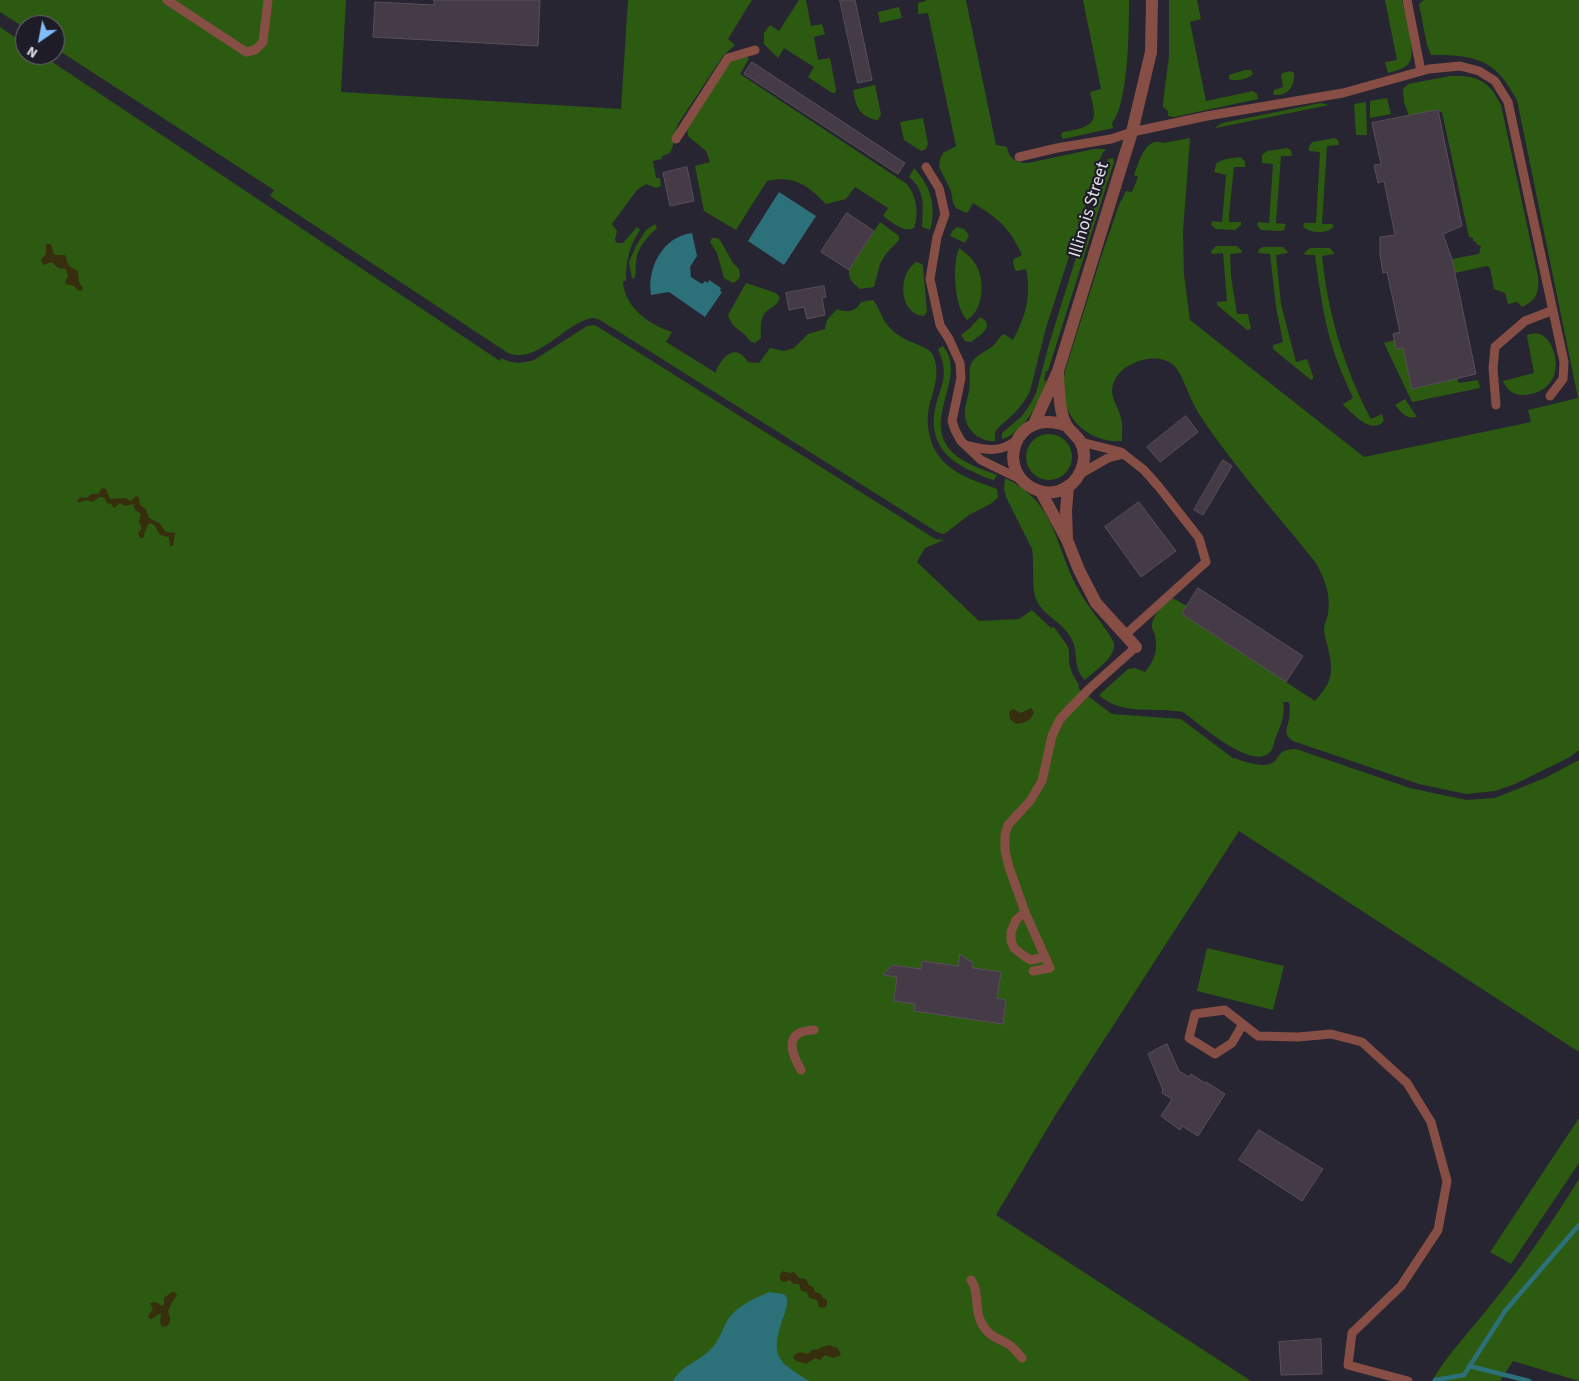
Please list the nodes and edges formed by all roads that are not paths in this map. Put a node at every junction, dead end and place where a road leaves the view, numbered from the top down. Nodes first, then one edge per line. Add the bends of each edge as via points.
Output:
1 (168, 0) edge
2 (268, 0) edge
3 (1152, 0) edge
4 (1407, 0) edge
5 (755, 50) dead end
6 (1421, 71) junction
7 (1132, 132) junction
8 (676, 139) dead end
9 (1019, 157) dead end
10 (926, 167) dead end
11 (1552, 310) junction
12 (1058, 371) junction
13 (1550, 396) dead end
14 (1496, 405) dead end
15 (1034, 424) junction
16 (1067, 426) junction
17 (1017, 440) junction
18 (1081, 442) junction
19 (965, 445) junction
20 (1124, 454) junction
21 (1080, 474) junction
22 (1022, 480) junction
23 (1068, 486) junction
24 (1041, 492) junction
25 (1067, 540) junction
26 (1125, 634) junction
27 (1136, 646) joint
28 (1026, 912) junction
29 (1045, 957) junction
30 (1033, 971) dead end
31 (1243, 1024) junction
32 (814, 1030) dead end
33 (801, 1070) dead end
34 (971, 1280) dead end
35 (1022, 1358) dead end
36 (1408, 1381) edge

1 - 2 lane via 246,52 255,50 263,42
3 - 7 street, Illinois Street via 1151,52
4 - 6 lane
5 - 8 lane via 728,58
6 - 7 lane via 1343,93
6 - 11 lane via 1460,66 1479,71 1495,81 1508,102
7 - 9 lane
7 - 12 street, Illinois Street
10 - 19 lane via 939,188 945,214 937,237 930,279 940,325 960,363 961,378 952,421
11 - 13 lane via 1564,362 1563,378
11 - 14 lane via 1525,321 1495,346
12 - 15 street, Illinois Street
12 - 16 street via 1059,403
15 - 16 street via 1045,421
15 - 17 street
16 - 18 street
17 - 19 lane via 999,450
17 - 22 street via 1013,462
18 - 20 lane
18 - 21 street via 1084,458
19 - 22 lane via 981,460
20 - 21 lane via 1108,458
20 - 26 lane via 1144,470 1193,531 1206,562
21 - 23 street
22 - 24 street
23 - 24 street via 1060,491
23 - 25 street
24 - 25 street
25 - 26 street via 1096,603
26 - 27 street
27 - 28 lane via 1060,719 1052,736 1042,781 1030,801 1008,825 1005,852
28 - 29 lane
28 - 29 lane via 1016,920 1010,942 1031,960
29 - 30 lane via 1050,968
31 - 31 lane via 1224,1010 1195,1014 1189,1038 1215,1054 1232,1043
31 - 36 lane via 1258,1036 1331,1034 1362,1042 1407,1083 1431,1122 1448,1181 1438,1230 1401,1286 1352,1333 1348,1365
32 - 33 lane via 802,1030 793,1040 791,1050
34 - 35 lane via 975,1286 981,1323 991,1336 1010,1346

